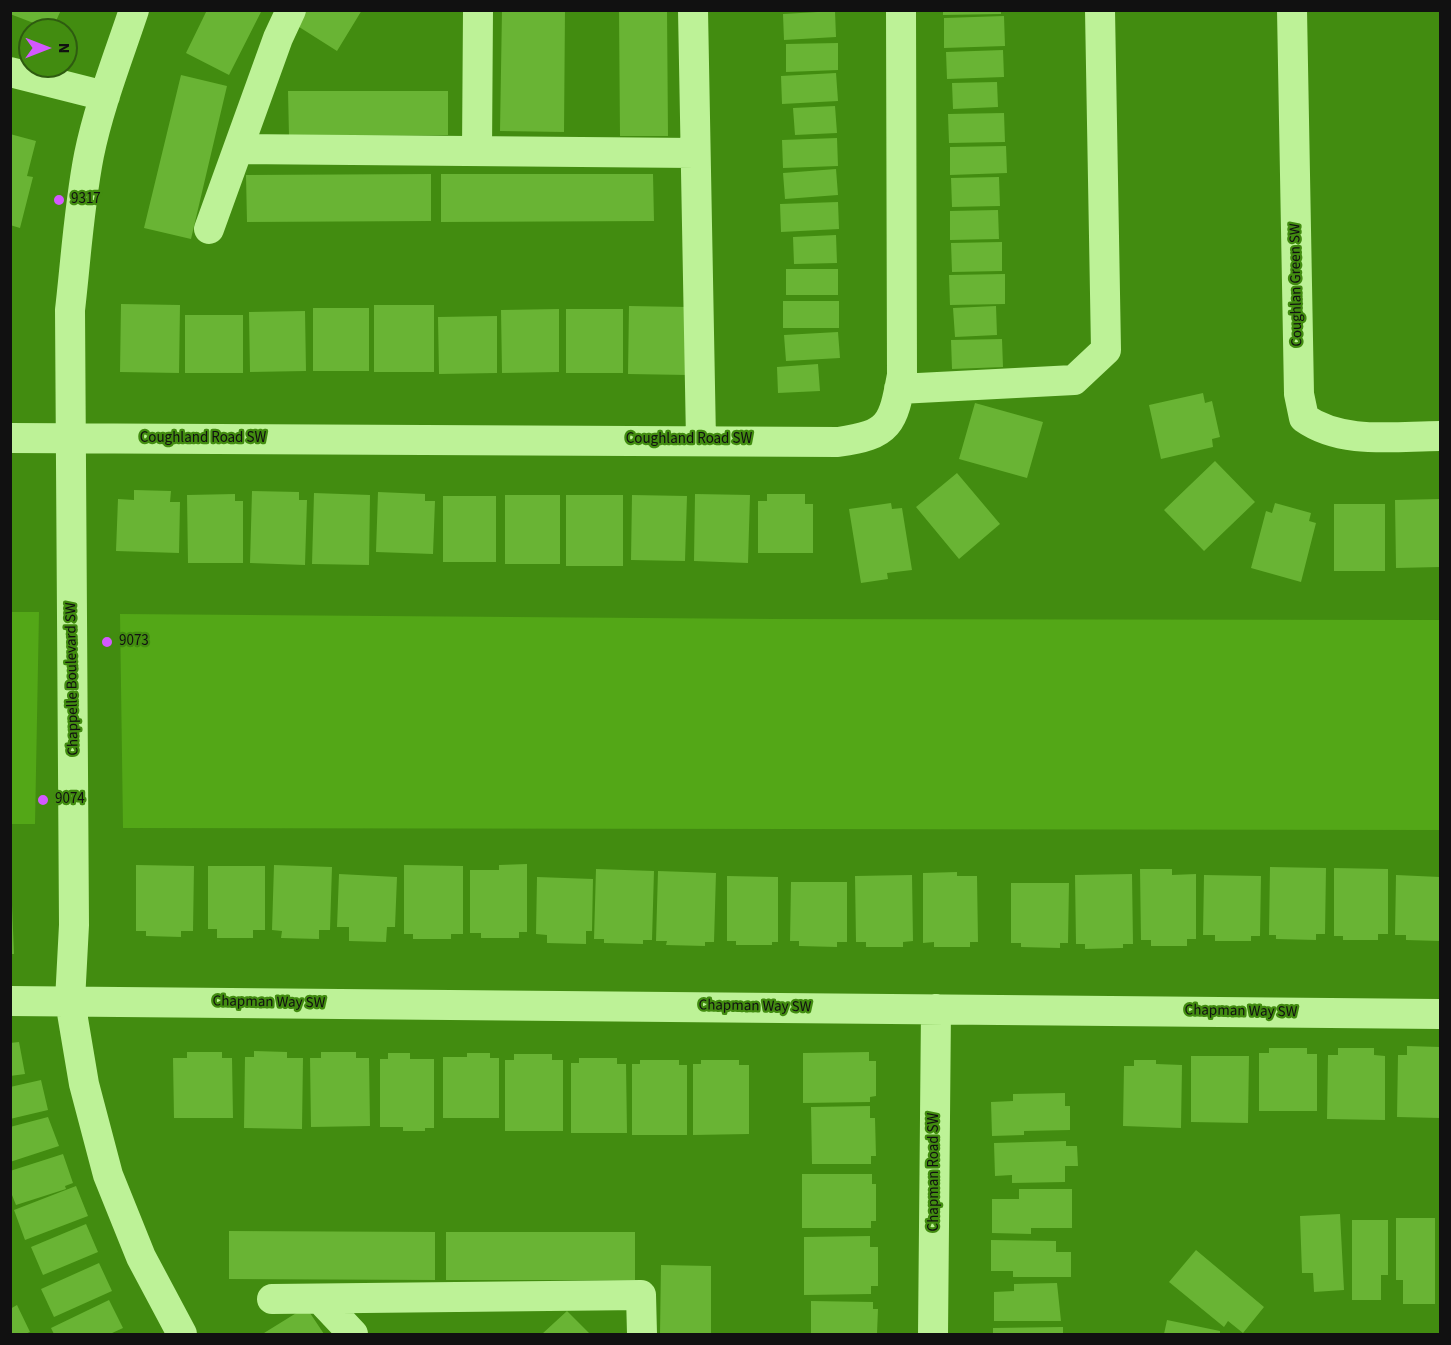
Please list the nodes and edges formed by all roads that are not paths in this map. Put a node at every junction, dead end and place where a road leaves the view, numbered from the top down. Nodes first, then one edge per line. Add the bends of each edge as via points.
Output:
1 (134, 10) edge
2 (291, 10) edge
3 (478, 10) edge
4 (693, 10) edge
5 (901, 10) edge
6 (1101, 10) edge
7 (1292, 10) edge
8 (10, 72) edge
9 (105, 96) junction
10 (238, 149) junction
11 (477, 151) junction
12 (696, 153) junction
13 (209, 229) dead end
14 (899, 389) junction
15 (1440, 436) edge
16 (10, 438) edge
17 (70, 439) junction
18 (701, 440) junction
19 (10, 1001) edge
20 (70, 1001) junction
21 (936, 1009) junction
22 (1440, 1014) edge
23 (272, 1299) dead end
24 (320, 1299) junction
25 (182, 1335) edge
26 (353, 1335) edge
27 (642, 1335) edge
28 (933, 1335) edge

1 - 9 street, Chappelle Boulevard SW
2 - 10 street
3 - 11 street
4 - 12 street
5 - 14 street, Coughland Road SW
6 - 14 street via 1106,350 1074,380
7 - 15 street, Coughlan Green SW via 1299,394 1304,418 1321,430 1354,436
8 - 9 street
9 - 17 street, Chappelle Boulevard SW via 90,154 70,310
10 - 11 street
10 - 13 street
11 - 12 street
12 - 18 street
14 - 18 street, Coughland Road SW via 897,406 886,427 868,438 838,442
16 - 17 street, Coughland Road SW
17 - 18 street, Coughland Road SW
17 - 20 street, Chappelle Boulevard SW via 74,925
19 - 20 street, Chapman Way SW
20 - 21 street, Chapman Way SW
20 - 25 street, Chappelle Boulevard SW via 84,1084 108,1175 141,1257
21 - 22 street, Chapman Way SW
21 - 28 street, Chapman Road SW
23 - 24 street
24 - 26 street
24 - 27 street via 641,1295

